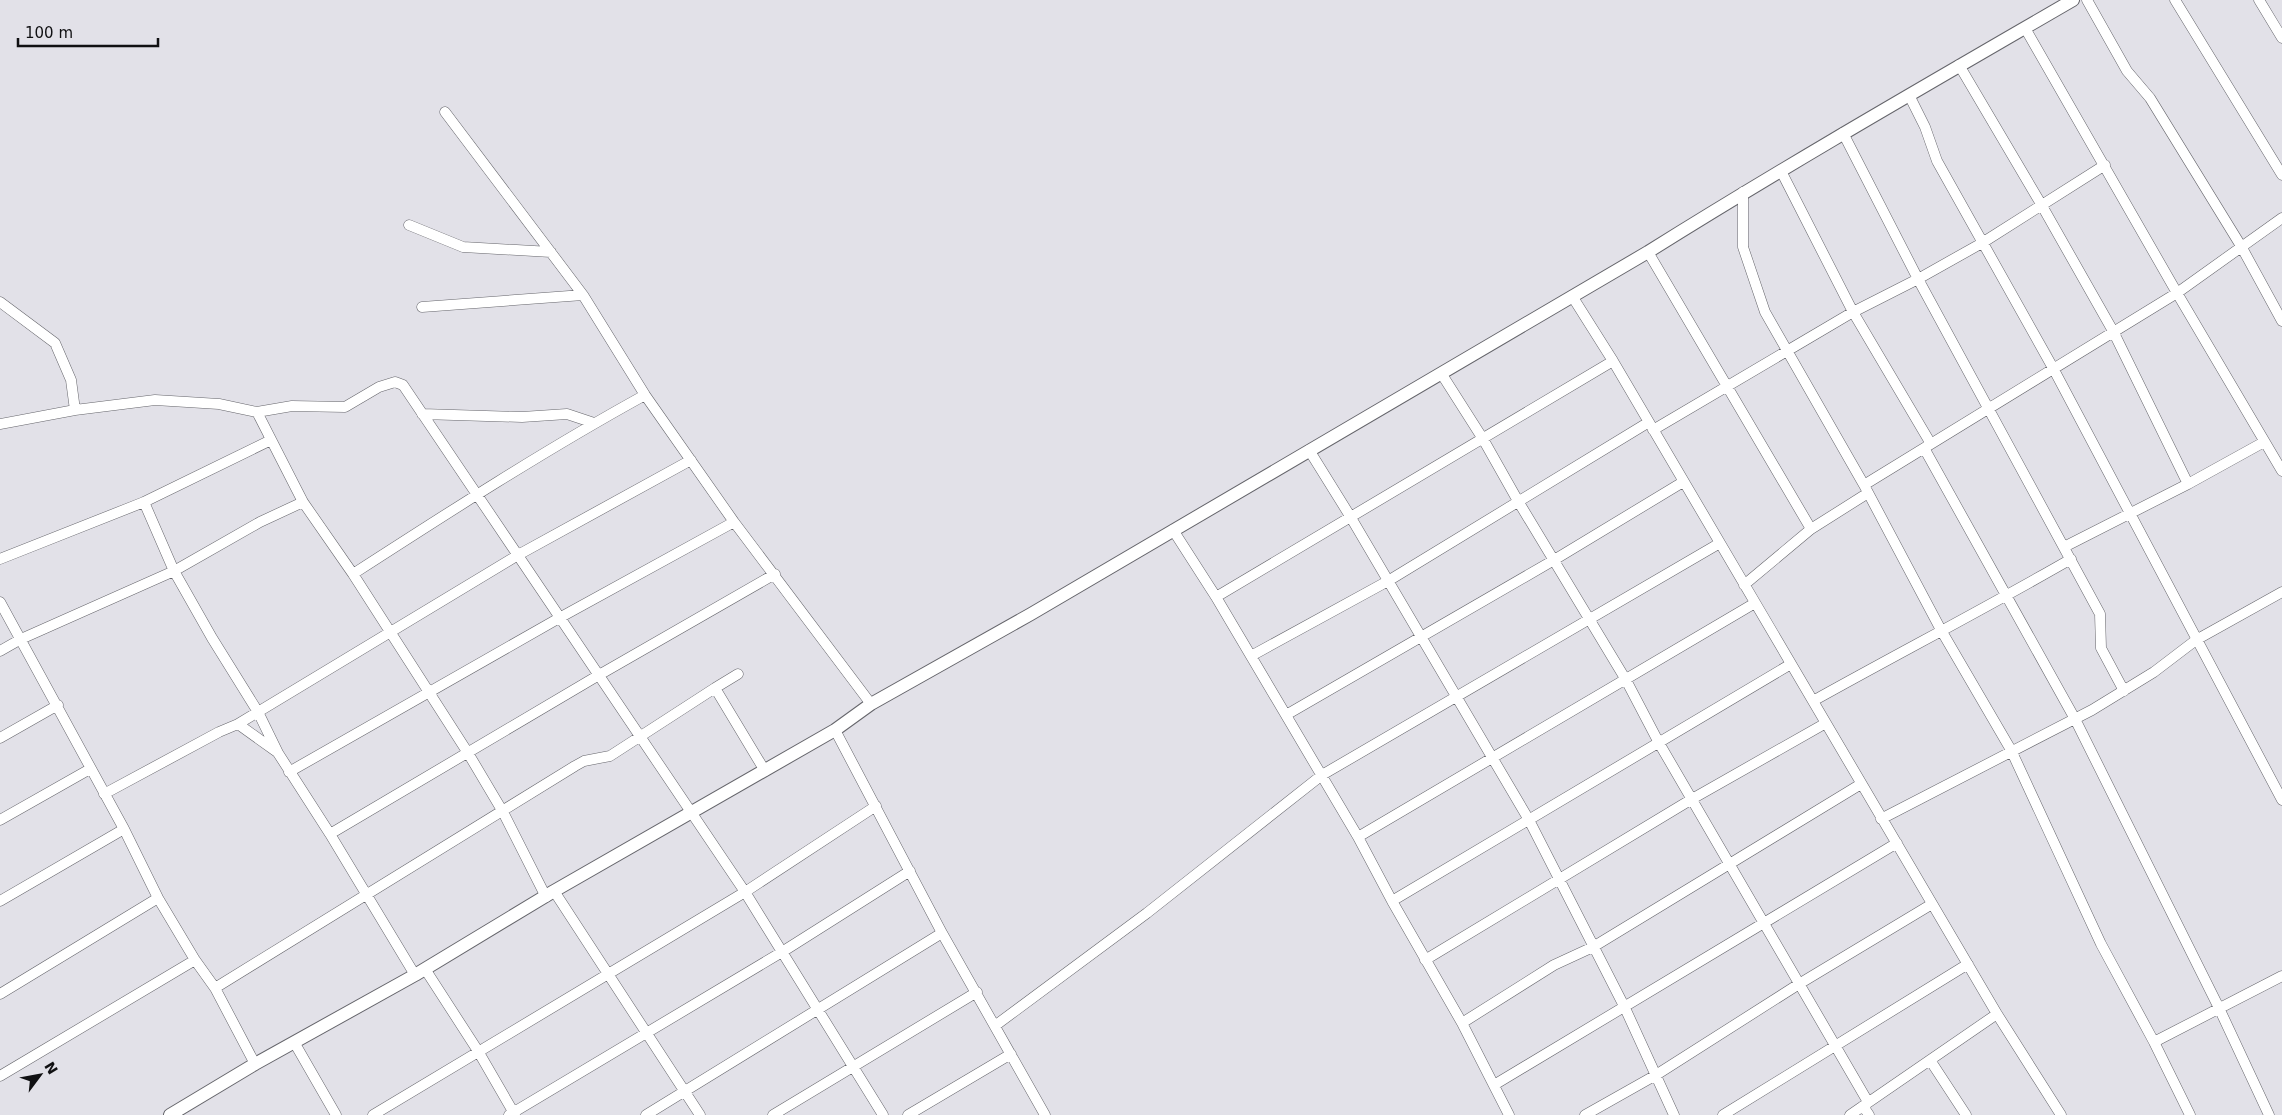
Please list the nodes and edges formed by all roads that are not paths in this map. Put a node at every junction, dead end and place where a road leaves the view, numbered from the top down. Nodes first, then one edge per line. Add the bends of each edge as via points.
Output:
1 (2073, 0) edge
2 (2087, 0) edge
3 (2176, 0) edge
4 (2258, 0) edge
5 (2025, 28) junction
6 (2282, 38) edge
7 (1958, 65) junction
8 (1909, 95) junction
9 (445, 112) dead end
10 (1844, 133) junction
11 (2105, 165) junction
12 (1781, 171) junction
13 (2282, 175) edge
14 (1743, 192) junction
15 (2041, 204) junction
16 (2282, 218) edge
17 (409, 226) dead end
18 (1982, 242) junction
19 (2241, 246) junction
20 (551, 252) junction
21 (1648, 252) junction
22 (1918, 279) junction
23 (2177, 293) junction
24 (583, 295) junction
25 (1572, 296) junction
26 (0, 302) edge
27 (422, 306) dead end
28 (1852, 312) junction
29 (2282, 321) edge
30 (2113, 331) junction
31 (1789, 351) junction
32 (1612, 361) junction
33 (2053, 368) junction
34 (1441, 373) junction
35 (1727, 388) junction
36 (645, 395) junction
37 (1988, 409) junction
38 (75, 410) junction
39 (257, 412) junction
40 (422, 414) junction
41 (594, 423) junction
42 (0, 424) edge
43 (1651, 426) junction
44 (1483, 439) junction
45 (271, 440) junction
46 (2264, 442) junction
47 (1927, 446) junction
48 (1309, 450) junction
49 (691, 460) junction
50 (2280, 465) edge
51 (1683, 482) junction
52 (2188, 484) junction
53 (1866, 489) junction
54 (477, 494) junction
55 (1518, 501) junction
56 (144, 502) junction
57 (303, 502) junction
58 (2129, 515) junction
59 (1350, 516) junction
60 (734, 522) junction
61 (1811, 529) junction
62 (1173, 530) junction
63 (1720, 543) junction
64 (2064, 547) junction
65 (518, 555) junction
66 (0, 559) edge
67 (2071, 559) junction
68 (1554, 560) junction
69 (174, 570) junction
70 (353, 574) junction
71 (775, 574) junction
72 (1388, 581) junction
73 (1744, 585) junction
74 (2282, 592) edge
75 (1216, 597) junction
76 (2006, 597) junction
77 (0, 602) edge
78 (1755, 603) junction
79 (561, 617) junction
80 (1588, 618) junction
81 (1941, 630) junction
82 (390, 632) junction
83 (1421, 637) junction
84 (21, 639) junction
85 (2196, 640) junction
86 (0, 651) edge
87 (1251, 656) junction
88 (1791, 664) junction
89 (738, 674) dead end
90 (599, 675) junction
91 (1626, 680) junction
92 (714, 688) junction
93 (2124, 691) junction
94 (428, 692) junction
95 (1456, 697) junction
96 (1813, 701) junction
97 (871, 704) junction
98 (58, 705) junction
99 (258, 712) junction
100 (1286, 715) junction
101 (2075, 719) junction
102 (1826, 723) junction
103 (238, 724) junction
104 (835, 730) junction
105 (642, 735) junction
106 (0, 738) edge
107 (1659, 743) junction
108 (2011, 750) junction
109 (278, 753) junction
110 (468, 753) junction
111 (1492, 758) junction
112 (90, 769) junction
113 (765, 771) junction
114 (289, 772) junction
115 (1322, 776) junction
116 (2278, 780) edge
117 (1862, 784) junction
118 (104, 794) junction
119 (1692, 799) junction
120 (2282, 800) edge
121 (876, 806) junction
122 (503, 812) junction
123 (693, 813) junction
124 (1881, 819) junction
125 (0, 820) edge
126 (1529, 820) junction
127 (124, 828) junction
128 (330, 834) junction
129 (1358, 837) junction
130 (1897, 843) junction
131 (1729, 864) junction
132 (910, 871) junction
133 (1559, 880) junction
134 (745, 892) junction
135 (550, 894) junction
136 (366, 895) junction
137 (158, 898) junction
138 (0, 901) edge
139 (1392, 901) junction
140 (1932, 904) junction
141 (1764, 923) junction
142 (942, 932) junction
143 (1594, 947) junction
144 (782, 952) junction
145 (195, 960) junction
146 (1425, 960) junction
147 (1968, 964) junction
148 (420, 972) junction
149 (609, 974) junction
150 (2282, 976) edge
151 (1799, 984) junction
152 (215, 988) junction
153 (977, 992) junction
154 (0, 994) edge
155 (1624, 1008) junction
156 (2219, 1008) junction
157 (817, 1010) junction
158 (1997, 1014) junction
159 (1462, 1023) junction
160 (996, 1024) junction
161 (646, 1033) junction
162 (294, 1042) junction
163 (2154, 1042) junction
164 (1835, 1045) junction
165 (478, 1051) junction
166 (1011, 1054) junction
167 (1930, 1060) junction
168 (254, 1064) junction
169 (853, 1067) junction
170 (1656, 1075) junction
171 (0, 1076) edge
172 (1494, 1085) junction
173 (685, 1090) junction
174 (1865, 1104) junction
175 (513, 1114) edge
176 (170, 1115) edge
177 (336, 1115) edge
178 (374, 1115) edge
179 (646, 1115) edge
180 (700, 1115) edge
181 (773, 1115) edge
182 (883, 1115) edge
183 (908, 1115) edge
184 (1046, 1115) edge
185 (1508, 1115) edge
186 (1585, 1115) edge
187 (1674, 1115) edge
188 (1723, 1115) edge
189 (1850, 1115) edge
190 (1869, 1115) edge
191 (1966, 1115) edge
192 (2061, 1115) edge
193 (2190, 1115) edge
194 (2269, 1115) edge

1 - 5 street
2 - 19 street via 2127,71 2150,98
3 - 13 street
4 - 6 street
5 - 7 street
5 - 11 street
7 - 8 street
7 - 15 street
8 - 10 street
8 - 18 street via 1937,162
9 - 20 street
10 - 12 street
10 - 22 street
11 - 15 street
11 - 23 street
12 - 14 street
12 - 28 street
14 - 21 street
14 - 31 street via 1743,247 1765,312
15 - 18 street
15 - 30 street
16 - 19 street
17 - 20 street via 463,247
18 - 22 street
18 - 33 street
19 - 23 street
19 - 29 street
20 - 24 street
21 - 25 street
21 - 35 street
22 - 28 street
22 - 37 street
23 - 30 street
23 - 46 street
24 - 27 street
24 - 36 street
25 - 32 street
25 - 34 street
26 - 38 street via 55,343 71,380
28 - 31 street
28 - 47 street
30 - 33 street
30 - 52 street
31 - 35 street
31 - 53 street
32 - 43 street
32 - 44 street
33 - 37 street
33 - 58 street
34 - 44 street
34 - 48 street
35 - 43 street
35 - 61 street
36 - 41 street
36 - 49 street
37 - 47 street
37 - 64 street
38 - 39 street via 155,400 219,404
38 - 42 street
39 - 40 street via 292,406 346,406 379,387 396,382 403,385
39 - 45 street
40 - 41 street via 522,417 567,414
40 - 54 street
41 - 54 street
43 - 51 street
43 - 55 street
44 - 55 street
44 - 59 street
45 - 56 street
45 - 57 street
46 - 50 street
46 - 52 street
47 - 53 street
47 - 76 street
48 - 59 street
48 - 62 street
49 - 60 street
49 - 65 street
51 - 63 street
51 - 68 street
52 - 58 street
53 - 61 street
53 - 81 street
54 - 65 street
54 - 70 street
55 - 68 street
55 - 72 street
56 - 66 street
56 - 69 street
57 - 69 street
57 - 70 street
58 - 64 street
58 - 85 street
59 - 72 street
59 - 75 street
60 - 71 street
60 - 79 street
61 - 73 street
62 - 75 street
62 - 97 street
63 - 73 street
63 - 80 street
64 - 67 street
65 - 79 street
65 - 82 street
67 - 76 street
67 - 93 street via 2101,617 2101,648
68 - 80 street
68 - 83 street
69 - 84 street
69 - 99 street
70 - 82 street
71 - 90 street
71 - 97 street
72 - 83 street
72 - 87 street
73 - 78 street
74 - 85 street
75 - 87 street
76 - 81 street
76 - 101 street
77 - 84 street
78 - 88 street
78 - 91 street
79 - 90 street
79 - 94 street
80 - 91 street
80 - 95 street
81 - 96 street
81 - 108 street
82 - 94 street
82 - 99 street
83 - 95 street
83 - 100 street
84 - 86 street
84 - 98 street
85 - 93 street
85 - 116 street
87 - 100 street
88 - 96 street
88 - 107 street
89 - 92 street
90 - 105 street
90 - 110 street
91 - 107 street
91 - 111 street
92 - 105 street
92 - 113 street
93 - 101 street
94 - 110 street
94 - 114 street
95 - 111 street
95 - 115 street
96 - 102 street
97 - 104 street
98 - 106 street
98 - 112 street
99 - 103 street
99 - 109 street
100 - 115 street
101 - 108 street
101 - 156 street
102 - 117 street
102 - 119 street
103 - 109 street
103 - 118 street
104 - 113 street
104 - 121 street
105 - 122 street via 610,756 584,761
105 - 123 street
107 - 119 street
107 - 126 street
108 - 124 street
108 - 163 street via 2101,944
109 - 114 street
110 - 122 street
110 - 128 street
111 - 126 street
111 - 129 street
112 - 118 street
112 - 125 street
113 - 123 street
114 - 128 street
115 - 129 street
115 - 160 street via 1147,914
116 - 120 street
117 - 124 street
117 - 131 street
118 - 127 street
119 - 131 street
119 - 133 street
121 - 132 street
121 - 134 street
122 - 135 street
122 - 136 street
123 - 134 street
123 - 135 street
124 - 130 street
126 - 133 street
126 - 139 street
127 - 137 street
127 - 138 street
128 - 136 street
129 - 139 street
130 - 140 street
130 - 141 street
131 - 141 street
131 - 143 street
132 - 142 street
132 - 144 street
133 - 143 street
133 - 146 street
134 - 144 street
134 - 149 street
135 - 148 street
135 - 149 street
136 - 148 street
136 - 152 street
137 - 145 street
137 - 154 street
139 - 146 street
140 - 147 street
140 - 151 street
141 - 151 street
141 - 155 street
142 - 153 street
142 - 157 street
143 - 155 street
143 - 159 street via 1554,965
144 - 157 street
144 - 161 street
145 - 152 street
145 - 171 street
146 - 159 street
147 - 158 street
147 - 164 street
148 - 162 street
148 - 165 street
149 - 161 street
149 - 165 street
150 - 156 street
151 - 164 street
151 - 170 street
152 - 168 street
153 - 160 street
153 - 169 street
155 - 170 street
155 - 172 street
156 - 163 street
156 - 194 street
157 - 169 street
157 - 173 street
158 - 167 street
158 - 192 street
159 - 172 street
160 - 166 street
161 - 173 street
161 - 175 street
162 - 168 street
162 - 177 street
163 - 193 street
164 - 174 street
164 - 188 street
165 - 175 street
165 - 178 street
166 - 183 street
166 - 184 street
167 - 174 street
167 - 191 street
168 - 176 street
169 - 181 street
169 - 182 street
170 - 186 street
170 - 187 street
172 - 185 street
173 - 179 street
173 - 180 street
174 - 189 street
174 - 190 street

